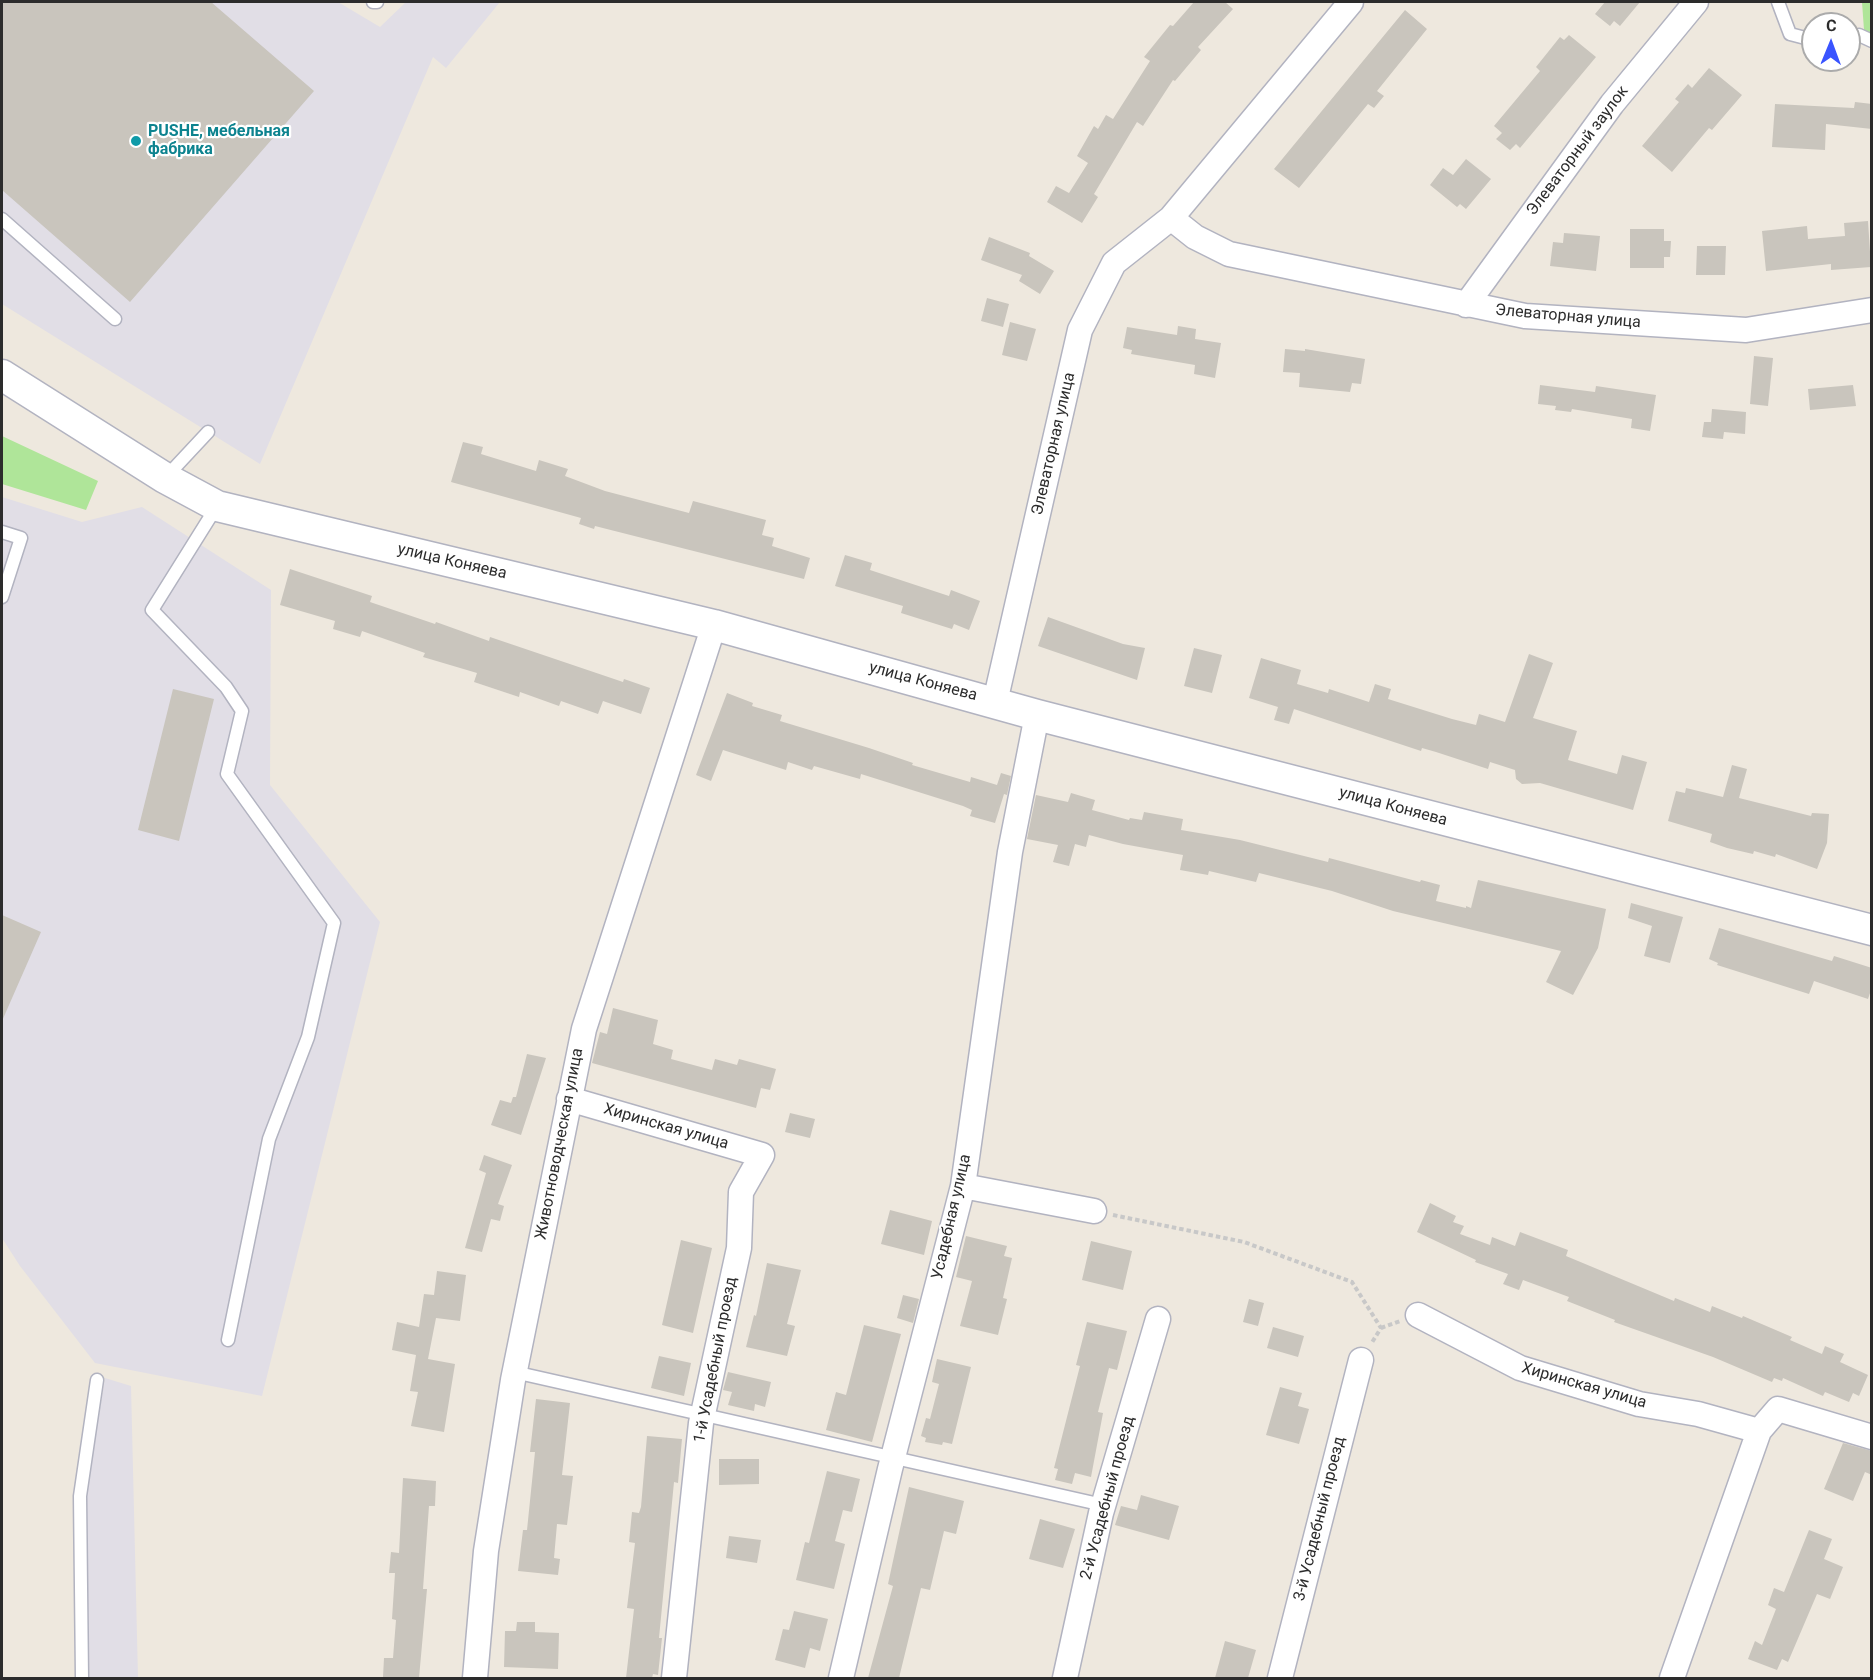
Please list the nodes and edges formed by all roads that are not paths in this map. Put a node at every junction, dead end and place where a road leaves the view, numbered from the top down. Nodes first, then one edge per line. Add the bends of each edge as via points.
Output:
1 (1350, 2) edge
2 (1696, 2) edge
3 (1778, 2) edge
4 (1801, 37) edge
5 (1171, 218) junction
6 (2, 219) edge
7 (1466, 305) junction
8 (1872, 310) edge
9 (115, 319) dead end
10 (2, 375) edge
11 (208, 432) dead end
12 (165, 478) junction
13 (217, 506) junction
14 (2, 532) edge
15 (2, 597) edge
16 (714, 625) junction
17 (995, 702) junction
18 (1037, 714) junction
19 (1872, 930) edge
20 (569, 1099) junction
21 (762, 1155) joint
22 (963, 1186) junction
23 (1094, 1211) road end
24 (1418, 1315) dead end
25 (1158, 1319) dead end
26 (228, 1340) dead end
27 (1361, 1360) road end
28 (514, 1372) junction
29 (97, 1380) dead end
30 (703, 1414) junction
31 (1759, 1431) junction
32 (1872, 1437) edge
33 (893, 1459) junction
34 (1103, 1505) junction
35 (82, 1678) edge
36 (475, 1678) edge
37 (674, 1678) edge
38 (842, 1678) edge
39 (1065, 1678) edge
40 (1280, 1678) edge
41 (1672, 1678) edge

1 - 5 street, Элеваторная улица
2 - 7 street, Элеваторный заулок via 1612,104
3 - 4 lane via 1790,34
5 - 7 street, Элеваторная улица via 1195,237 1229,254
5 - 17 street, Элеваторная улица via 1114,263 1080,330
6 - 9 lane
7 - 8 street, Элеваторная улица via 1525,316 1746,330
10 - 12 street, улица Коняева
11 - 12 lane
12 - 13 street, улица Коняева
13 - 16 street, улица Коняева
13 - 26 lane via 152,610 226,687 242,711 227,774 334,923 308,1037 269,1139
14 - 15 lane via 21,538
16 - 17 street, улица Коняева
16 - 20 street, Животноводческая улица via 584,1029
17 - 18 street, улица Коняева
18 - 19 street, улица Коняева
18 - 22 street, Усадебная улица via 1010,852
20 - 21 street, Хиринская улица
20 - 28 street, Животноводческая улица
21 - 30 street, 1-й Усадебный проезд via 741,1192 739,1248
22 - 23 street
22 - 33 street, Усадебная улица
24 - 31 street, Хиринская улица via 1520,1368 1639,1404 1698,1414
25 - 34 street, 2-й Усадебный проезд
27 - 40 street, 3-й Усадебный проезд
28 - 30 lane
28 - 36 street, Животноводческая улица via 486,1551
29 - 35 lane via 80,1496
30 - 33 lane
30 - 37 street, 1-й Усадебный проезд
31 - 32 street via 1778,1409
31 - 41 street
33 - 34 lane
33 - 38 street, Усадебная улица
34 - 39 street, 2-й Усадебный проезд

